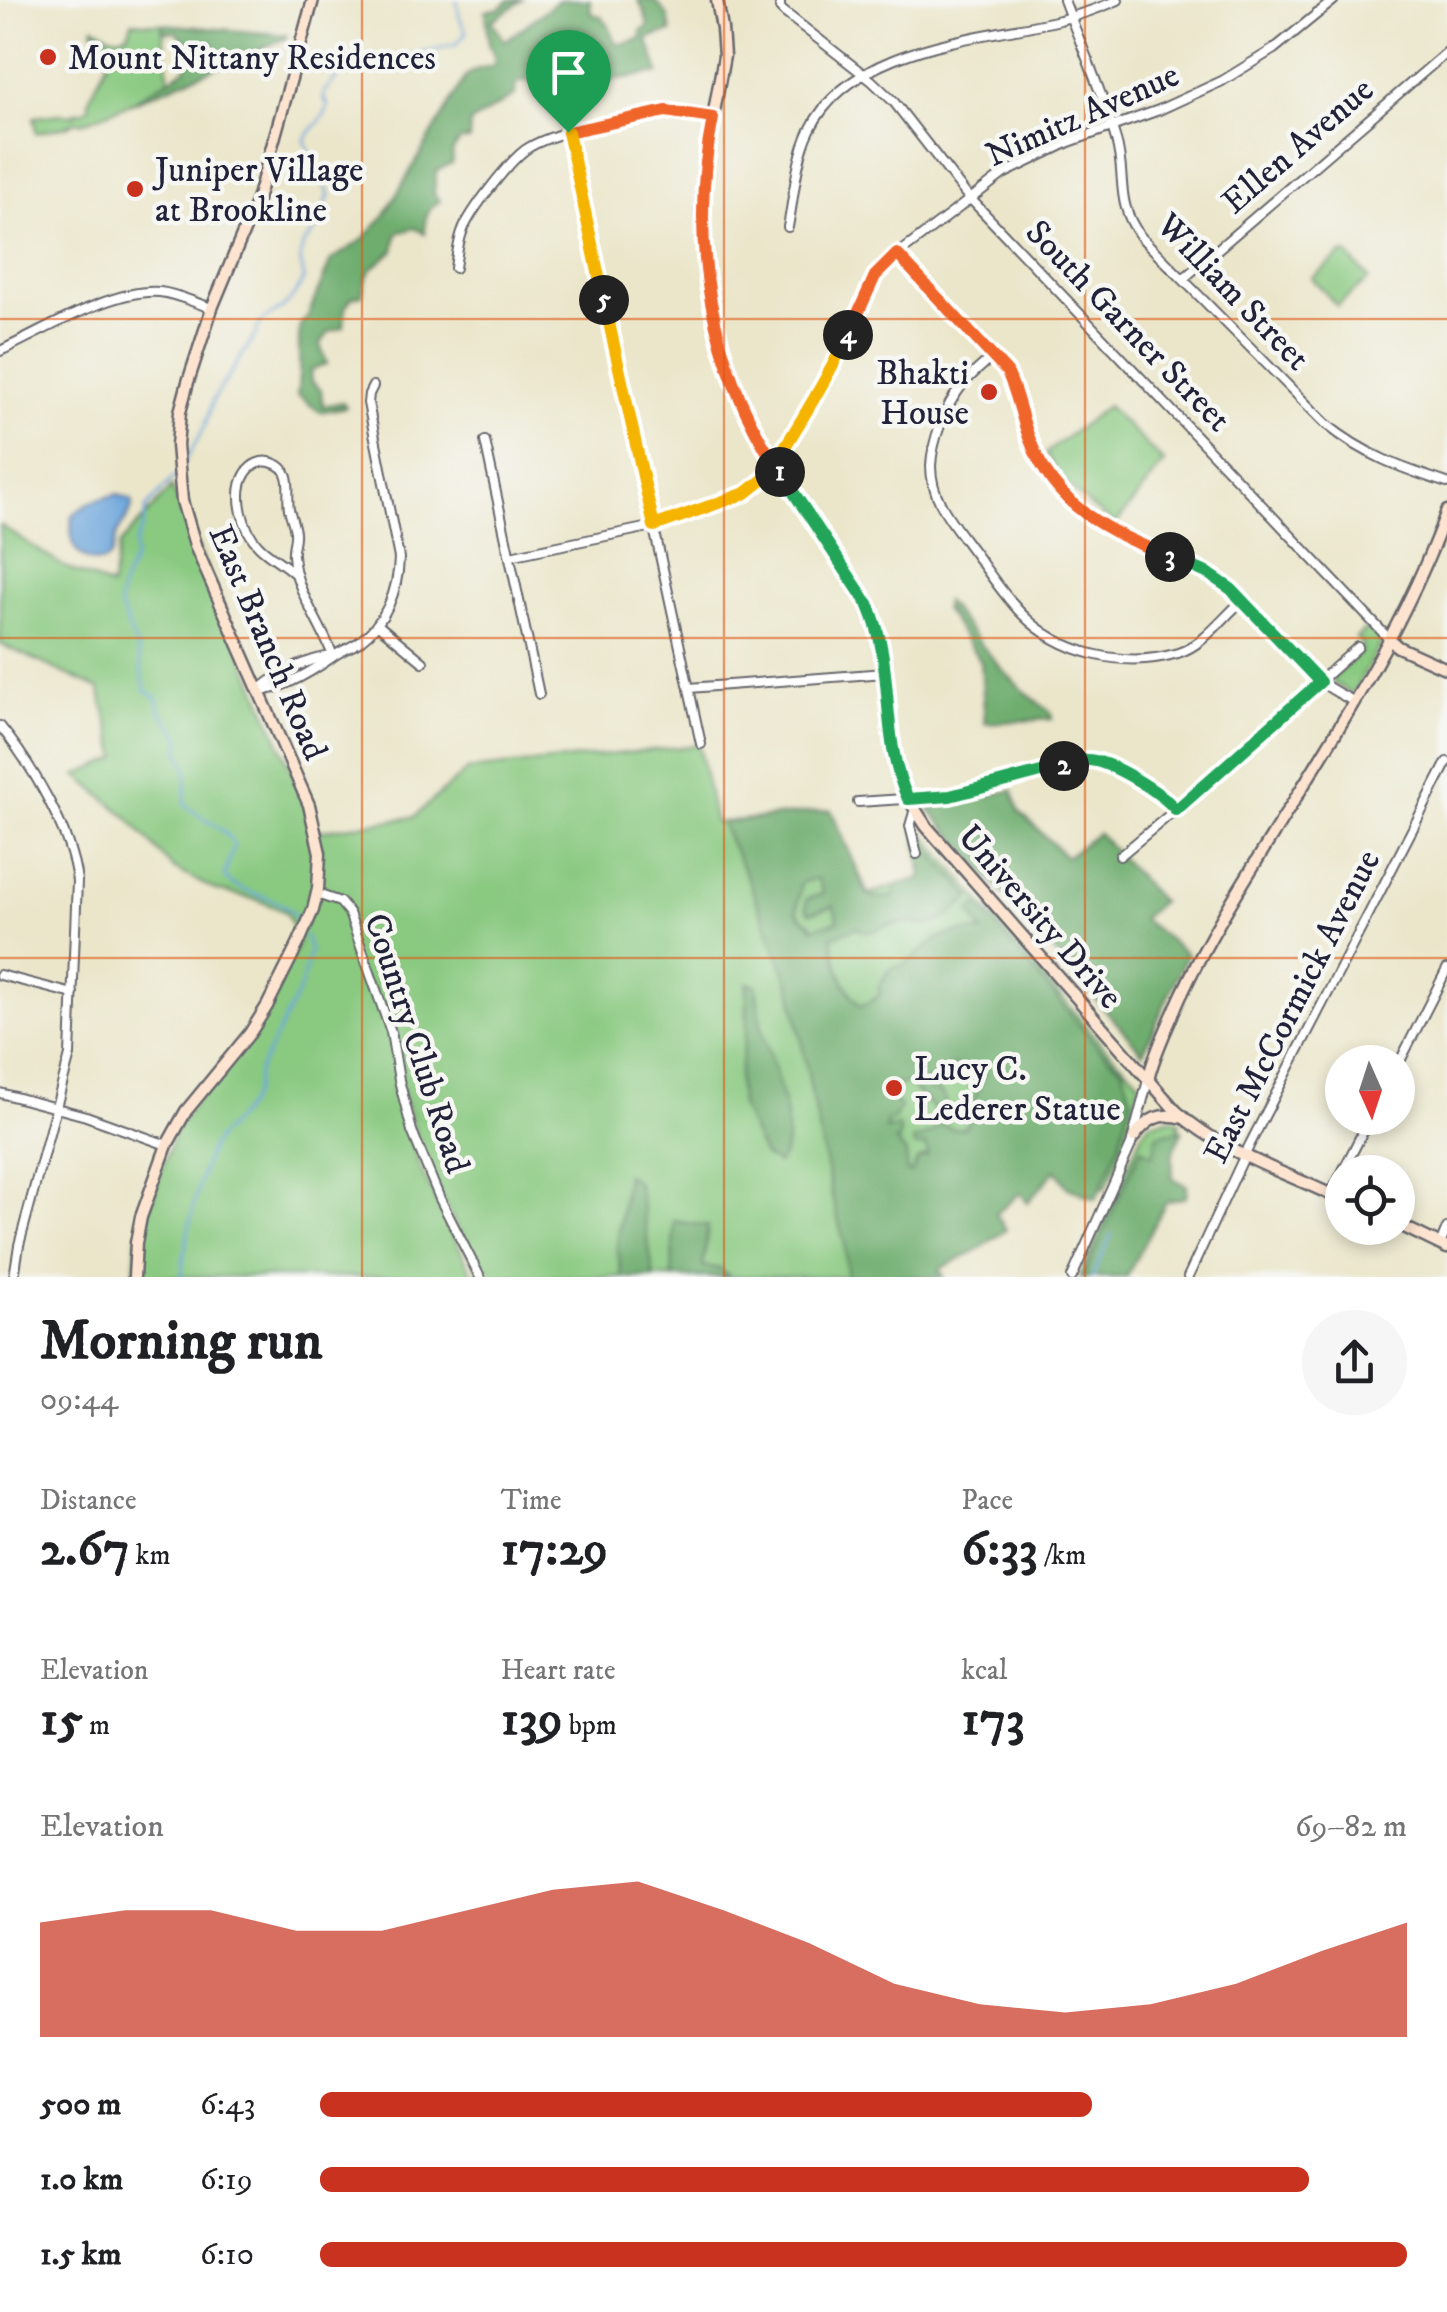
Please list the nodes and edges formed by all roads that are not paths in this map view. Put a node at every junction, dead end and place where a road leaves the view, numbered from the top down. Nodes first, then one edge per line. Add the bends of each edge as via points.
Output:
1 (312, 0) edge
2 (717, 0) edge
3 (1064, 0) edge
4 (1118, 0) edge
5 (1334, 0) edge
6 (780, 4) edge
7 (1070, 16) junction
8 (1447, 52) edge
9 (864, 76) junction
10 (713, 118) junction
11 (1112, 126) junction
12 (568, 132) junction
13 (970, 199) junction
14 (788, 227) dead end
15 (897, 254) junction
16 (455, 268) dead end
17 (1183, 279) junction
18 (212, 308) junction
19 (0, 351) edge
20 (993, 356) junction
21 (373, 386) dead end
22 (485, 441) dead end
23 (774, 464) junction
24 (1447, 483) edge
25 (1447, 511) edge
26 (654, 526) junction
27 (294, 545) junction
28 (510, 556) junction
29 (281, 562) junction
30 (296, 575) junction
31 (1243, 600) junction
32 (377, 624) junction
33 (1390, 640) junction
34 (1358, 647) dead end
35 (333, 656) junction
36 (423, 662) dead end
37 (1447, 669) edge
38 (886, 673) junction
39 (1320, 682) junction
40 (689, 688) junction
41 (259, 690) junction
42 (539, 694) dead end
43 (1355, 702) junction
44 (0, 726) edge
45 (701, 744) dead end
46 (1447, 762) edge
47 (858, 802) dead end
48 (912, 804) junction
49 (1176, 810) junction
50 (918, 854) dead end
51 (1120, 856) dead end
52 (317, 894) junction
53 (1447, 969) edge
54 (0, 975) edge
55 (72, 994) junction
56 (1408, 1045) edge
57 (1148, 1080) junction
58 (0, 1093) edge
59 (56, 1108) junction
60 (1185, 1119) junction
61 (1134, 1137) junction
62 (167, 1146) junction
63 (1244, 1156) junction
64 (1325, 1192) edge
65 (1447, 1228) edge
66 (1415, 1232) edge
67 (1444, 1246) edge
68 (14, 1277) edge
69 (134, 1277) edge
70 (480, 1277) edge
71 (1072, 1277) edge
72 (1188, 1277) edge

1 - 18 main road, East Branch Road via 257,200
2 - 10 main road, University Drive via 724,56
3 - 7 street, William Street
4 - 7 street
5 - 11 street, Nimitz Avenue via 1222,81
6 - 9 street, South Garner Street
7 - 9 street via 946,42
7 - 11 street, William Street
8 - 17 street, Ellen Avenue
9 - 13 street, South Garner Street via 901,110
9 - 14 street via 830,102 810,129
10 - 12 street via 666,111
10 - 23 main road, University Drive via 704,168 705,271 735,383
11 - 13 street, Nimitz Avenue via 1004,174
11 - 17 street, William Street via 1129,220
12 - 16 street via 514,160 464,228
12 - 26 street
13 - 15 street, Nimitz Avenue
13 - 33 street, South Garner Street
15 - 20 street
15 - 23 street, Nimitz Avenue via 875,276 833,367
17 - 24 street, William Street via 1346,440
18 - 19 street via 171,294 132,294
18 - 41 main road, East Branch Road via 179,424 180,492 196,548
20 - 31 street via 1012,381 1040,463 1068,500 1106,529 1209,574
20 - 31 street via 952,402 933,451 932,479 943,509 1024,617 1079,650 1155,658 1189,648
21 - 32 street via 368,403 399,558 395,589
22 - 28 street
23 - 26 street, Nimitz Avenue via 746,493
23 - 38 main road, University Drive via 869,606
25 - 33 main road
26 - 28 street, Nimitz Avenue
26 - 40 street
27 - 29 street
27 - 29 street via 286,472 268,461 256,464 244,478 243,516 256,544
27 - 30 street
28 - 42 street
29 - 30 street
30 - 35 street
31 - 39 street
32 - 35 street
32 - 36 street
33 - 37 main road, South Garner Street
33 - 43 main road
34 - 39 street
35 - 41 street
38 - 40 street
38 - 48 main road, University Drive via 892,746
39 - 43 street
39 - 49 street
40 - 45 street
41 - 52 main road, East Branch Road via 317,832
43 - 57 main road via 1215,929
44 - 55 street via 25,760 72,855
46 - 63 street, East McCormick Avenue
47 - 48 street
48 - 49 street via 1088,760 1150,788
48 - 50 street
48 - 57 main road, University Drive
49 - 51 street
52 - 62 main road, East Branch Road via 300,942 250,1033 186,1110
52 - 70 street, Country Club Road via 349,913 390,1032 412,1131
53 - 56 street
54 - 55 street
55 - 59 street via 70,1055
57 - 60 main road, University Drive
57 - 61 street
58 - 59 street
59 - 62 street
59 - 68 street
60 - 61 main road via 1155,1117
60 - 63 main road, University Drive
61 - 71 street
62 - 69 main road, East Branch Road via 141,1218
63 - 64 main road, University Drive
63 - 72 street, East McCormick Avenue
65 - 67 street
66 - 67 main road

